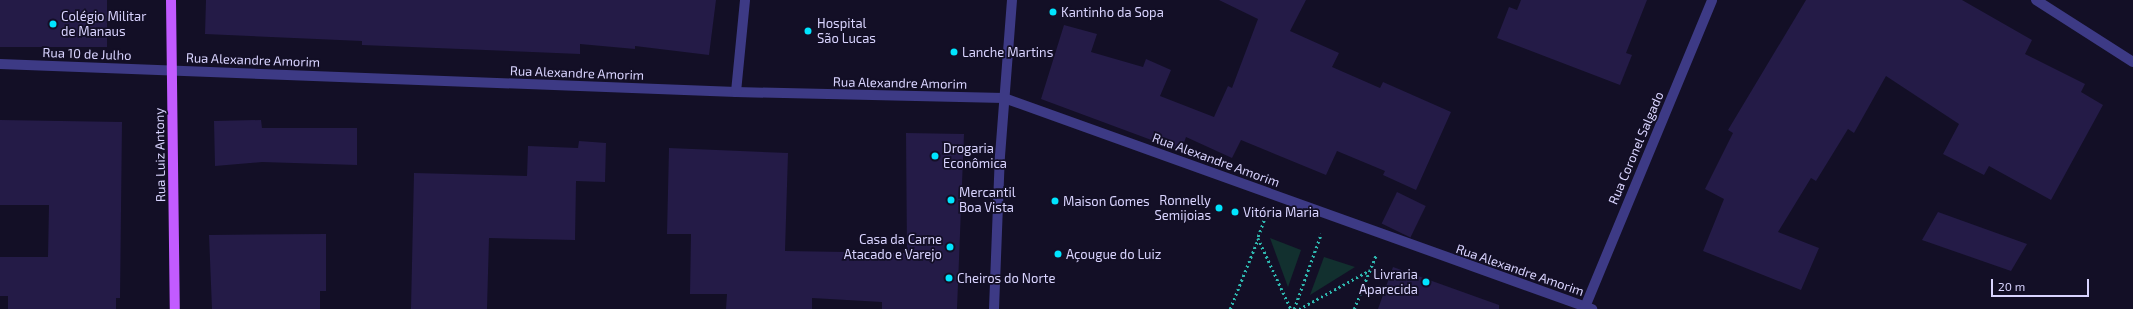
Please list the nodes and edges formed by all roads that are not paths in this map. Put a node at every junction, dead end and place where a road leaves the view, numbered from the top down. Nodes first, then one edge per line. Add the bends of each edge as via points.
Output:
1 (171, 0) edge
2 (745, 0) edge
3 (1012, 0) edge
4 (1712, 0) edge
5 (2036, 0) edge
6 (2133, 62) edge
7 (0, 64) edge
8 (172, 70) junction
9 (736, 92) junction
10 (1004, 98) junction
11 (1588, 308) edge
12 (175, 309) edge
13 (994, 309) edge

1 - 8 main road, Rua Luiz Antony
2 - 9 street
3 - 10 street
4 - 11 street, Rua Coronel Salgado
5 - 6 street
7 - 8 street, Rua 10 de Julho
8 - 9 street, Rua Alexandre Amorim
8 - 12 main road, Rua Luiz Antony
9 - 10 street, Rua Alexandre Amorim
10 - 11 street, Rua Alexandre Amorim via 1274,194 1328,217
10 - 13 street

